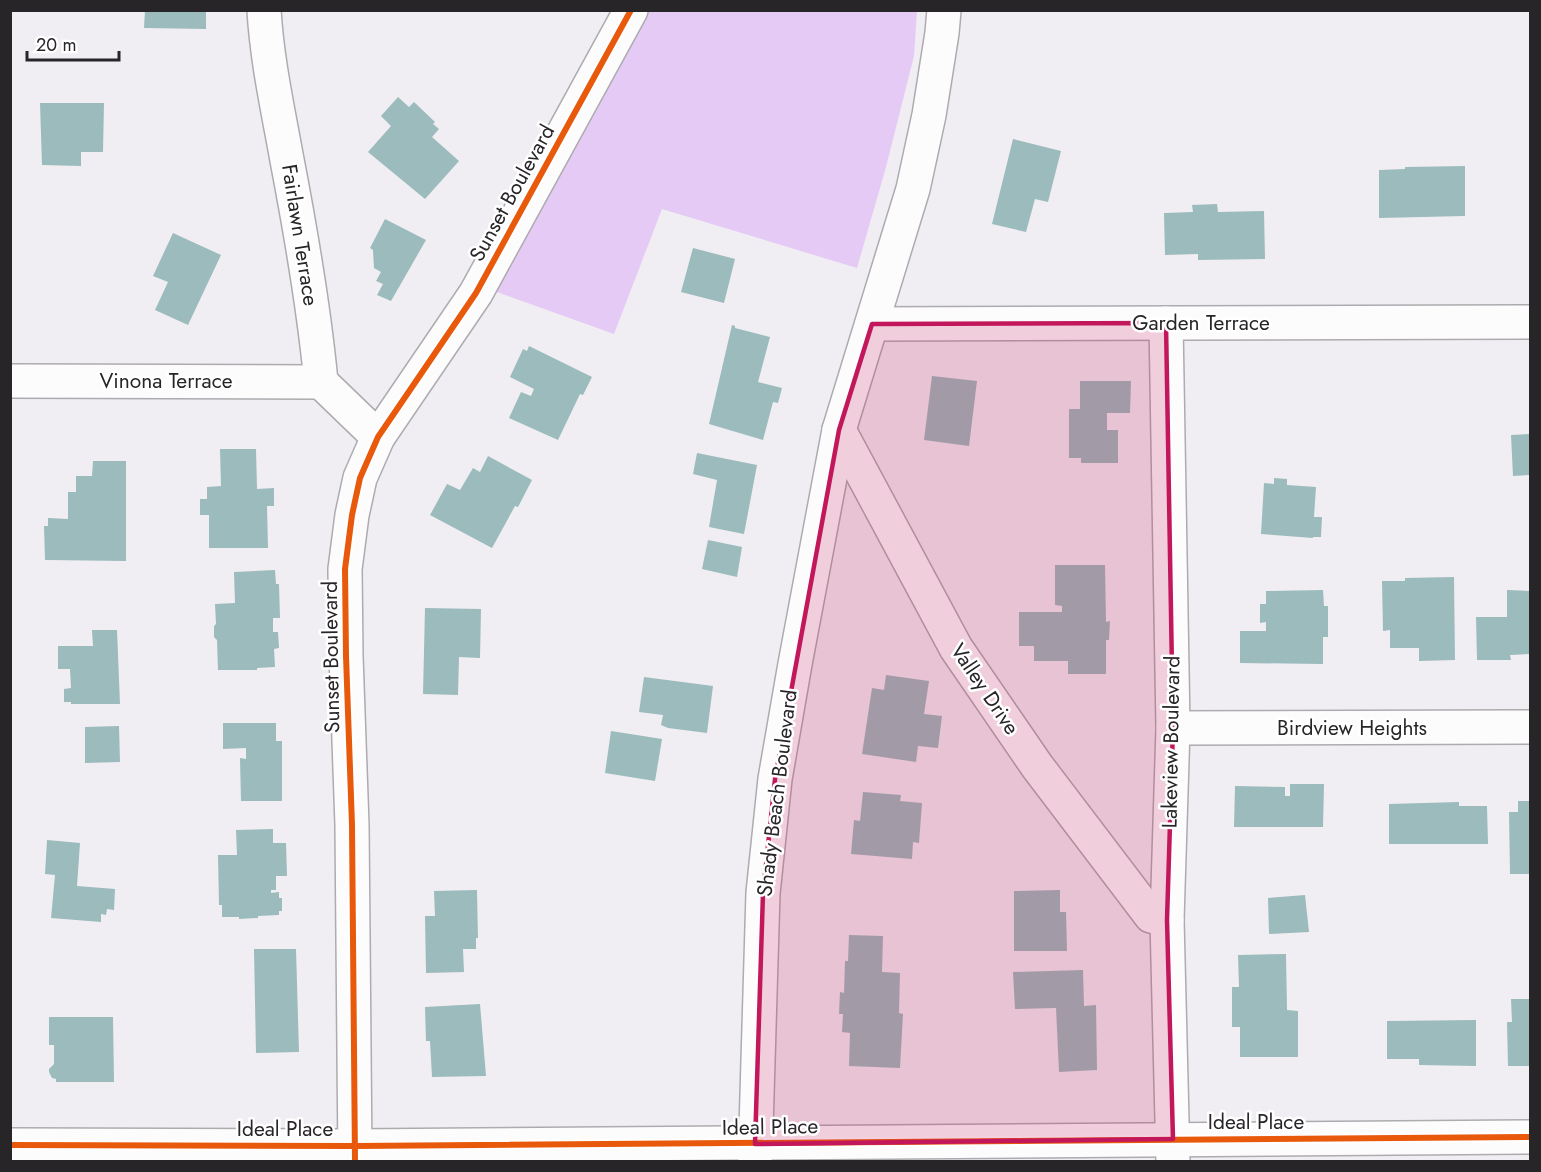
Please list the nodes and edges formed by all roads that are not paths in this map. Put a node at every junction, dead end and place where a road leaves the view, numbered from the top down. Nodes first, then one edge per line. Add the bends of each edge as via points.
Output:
1 (264, 10) edge
2 (631, 10) edge
3 (944, 10) edge
4 (1530, 322) edge
5 (1166, 323) junction
6 (872, 324) junction
7 (10, 381) edge
8 (321, 382) junction
9 (839, 430) junction
10 (378, 437) junction
11 (1530, 727) edge
12 (1173, 728) junction
13 (1167, 920) junction
14 (1530, 1137) edge
15 (10, 1145) edge
16 (1173, 1150) edge
17 (755, 1153) edge
18 (355, 1154) edge

1 - 8 street, Fairlawn Terrace via 266,44 296,207
2 - 10 street, Sunset Boulevard via 476,293
3 - 6 street via 929,115 913,189
4 - 5 street, Garden Terrace
5 - 6 street, Garden Terrace
5 - 12 street, Lakeview Boulevard
6 - 9 street, Shady Beach Boulevard
7 - 8 street, Vinona Terrace
8 - 10 street
9 - 13 street, Valley Drive via 956,648 1036,766 1151,916
9 - 17 street, Shady Beach Boulevard via 775,779 763,893
10 - 18 street, Sunset Boulevard via 360,478 345,569
11 - 12 street, Birdview Heights
12 - 13 street, Lakeview Boulevard
13 - 16 street, Lakeview Boulevard
14 - 16 street, Ideal Place
15 - 18 street, Ideal Place
16 - 17 street, Ideal Place
17 - 18 street, Ideal Place

